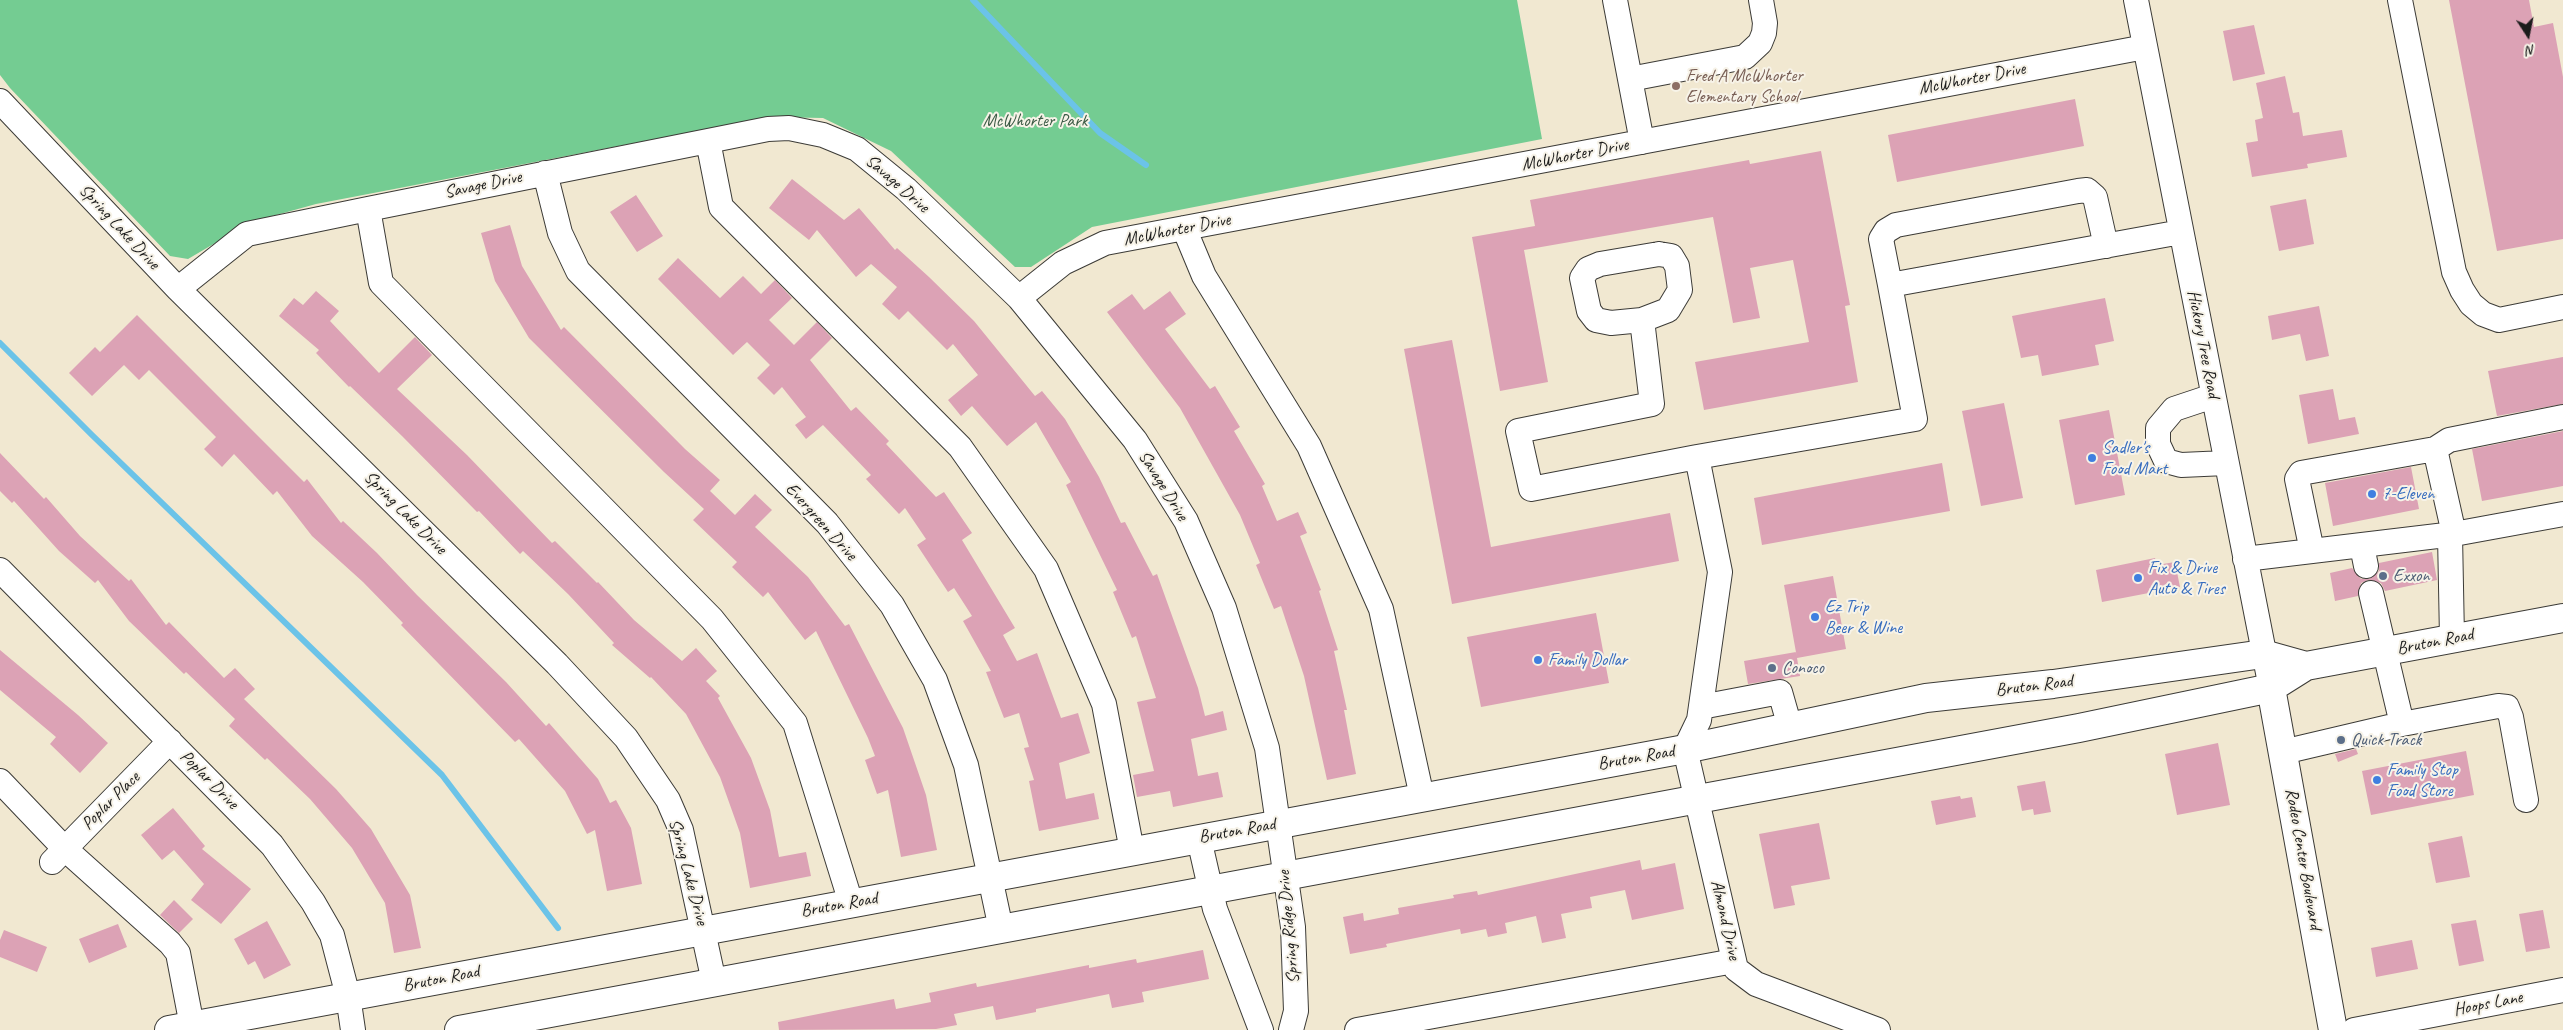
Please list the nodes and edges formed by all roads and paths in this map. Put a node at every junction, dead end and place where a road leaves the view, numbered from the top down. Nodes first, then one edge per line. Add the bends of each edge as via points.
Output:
1 (1615, 0) edge
2 (1761, 0) edge
3 (2136, 0) edge
4 (2400, 0) edge
5 (2145, 47) junction
6 (1630, 79) junction
7 (0, 101) edge
8 (708, 141) junction
9 (1642, 142) junction
10 (545, 173) junction
11 (368, 209) junction
12 (1184, 228) junction
13 (2181, 232) junction
14 (2106, 246) junction
15 (1890, 285) junction
16 (178, 289) junction
17 (1020, 298) junction
18 (2563, 307) edge
19 (1642, 320) dead end
20 (2213, 396) junction
21 (2563, 417) edge
22 (2435, 449) junction
23 (1697, 457) junction
24 (2226, 463) junction
25 (2563, 514) edge
26 (2452, 535) junction
27 (2312, 551) junction
28 (2245, 559) junction
29 (0, 570) edge
30 (2372, 593) dead end
31 (2563, 618) edge
32 (2452, 638) junction
33 (2386, 652) junction
34 (2263, 654) junction
35 (2306, 666) junction
36 (2271, 688) junction
37 (1701, 707) junction
38 (2402, 724) junction
39 (1790, 727) junction
40 (170, 741) junction
41 (1685, 749) junction
42 (2283, 752) junction
43 (0, 781) edge
44 (1422, 798) junction
45 (1696, 798) junction
46 (2526, 800) dead end
47 (1278, 824) junction
48 (1198, 839) junction
49 (1132, 851) junction
50 (58, 855) junction
51 (1285, 875) junction
52 (990, 878) junction
53 (1209, 889) junction
54 (851, 903) junction
55 (1001, 928) junction
56 (704, 930) junction
57 (1734, 961) junction
58 (714, 982) junction
59 (2563, 990) edge
60 (348, 996) junction
61 (181, 1028) edge
62 (353, 1030) edge
63 (459, 1030) edge
64 (1261, 1030) edge
65 (1291, 1030) edge
66 (1357, 1030) edge
67 (1878, 1030) edge
68 (2333, 1030) edge
69 (2354, 1030) edge

1 - 6 street
2 - 6 street via 1764,33 1757,47 1745,56
3 - 5 street, Hickory Tree Road
4 - 18 street via 2454,272 2462,290 2483,314 2499,320
5 - 9 street, McWhorter Drive
5 - 13 street, Hickory Tree Road
6 - 9 street
7 - 16 street, Spring Lake Drive
8 - 10 street, Savage Drive
8 - 17 street, Savage Drive via 788,128 823,135 857,149 906,189
8 - 49 street via 721,207 960,447 1046,569 1104,704
9 - 12 street, McWhorter Drive
10 - 11 street, Savage Drive
10 - 52 street, Evergreen Drive via 560,233 578,271 827,523 892,605 935,680 966,765
11 - 16 street, Savage Drive via 247,234
11 - 54 street via 382,283 712,619 795,723
12 - 17 street, McWhorter Drive via 1105,243 1063,263
12 - 44 street via 1204,276 1308,446 1381,609
13 - 14 street
13 - 20 street, Hickory Tree Road
14 - 15 street
14 - 15 street via 2096,197 2087,190 2078,191 1896,225 1882,238
15 - 23 street via 1915,418
16 - 56 street, Spring Lake Drive via 557,664 626,738 668,800 681,830
17 - 47 street, Savage Drive via 1135,440 1186,521 1224,608 1244,670 1267,748
19 - 23 street via 1652,404 1518,431 1531,489
20 - 24 street, Hickory Tree Road
20 - 24 street via 2174,409 2158,428 2158,444 2166,461 2181,465
21 - 22 street via 2449,440
22 - 26 street
22 - 27 street via 2300,473 2297,480
23 - 37 street via 1720,572
24 - 28 street, Hickory Tree Road
25 - 26 street
26 - 27 street via 2364,556
26 - 32 street
27 - 28 street
28 - 34 street, Hickory Tree Road
29 - 40 street, Poplar Drive
30 - 33 street
31 - 32 main road, Bruton Road
32 - 33 main road, Bruton Road
33 - 35 main road, Bruton Road
33 - 38 street
34 - 35 main road, Bruton Road
34 - 36 street, Hickory Tree Road
34 - 39 main road, Bruton Road via 2053,684 1926,698
35 - 36 main road, Bruton Road
36 - 42 main road, Rodeo Center Boulevard
36 - 45 main road, Bruton Road via 2079,728
37 - 39 street via 1780,692
37 - 41 street via 1699,720
38 - 42 street
38 - 46 street via 2507,707
39 - 41 main road, Bruton Road
40 - 50 street, Poplar Place
40 - 60 street, Poplar Drive via 272,845 313,902 332,935
41 - 44 main road, Bruton Road
41 - 45 street, Almond Drive
42 - 68 main road, Rodeo Center Boulevard
43 - 50 street
44 - 47 main road, Bruton Road
45 - 51 main road, Bruton Road
45 - 57 street, Almond Drive
47 - 48 main road, Bruton Road
47 - 51 street, Spring Ridge Drive
48 - 49 main road, Bruton Road
48 - 53 street
49 - 52 main road, Bruton Road
50 - 61 street via 170,943 178,953
51 - 53 main road, Bruton Road
51 - 65 street, Spring Ridge Drive via 1293,927 1295,974 1296,1011
52 - 54 main road, Bruton Road
52 - 55 street, Evergreen Drive
53 - 55 main road, Bruton Road
53 - 64 street
54 - 56 main road, Bruton Road
55 - 58 main road, Bruton Road
56 - 58 street, Spring Lake Drive
56 - 60 main road, Bruton Road
57 - 66 street
57 - 67 street, Almond Drive via 1736,969 1756,984
58 - 63 main road, Bruton Road
59 - 69 street, Hoops Lane
60 - 61 main road, Bruton Road
60 - 62 street, Poplar Drive

